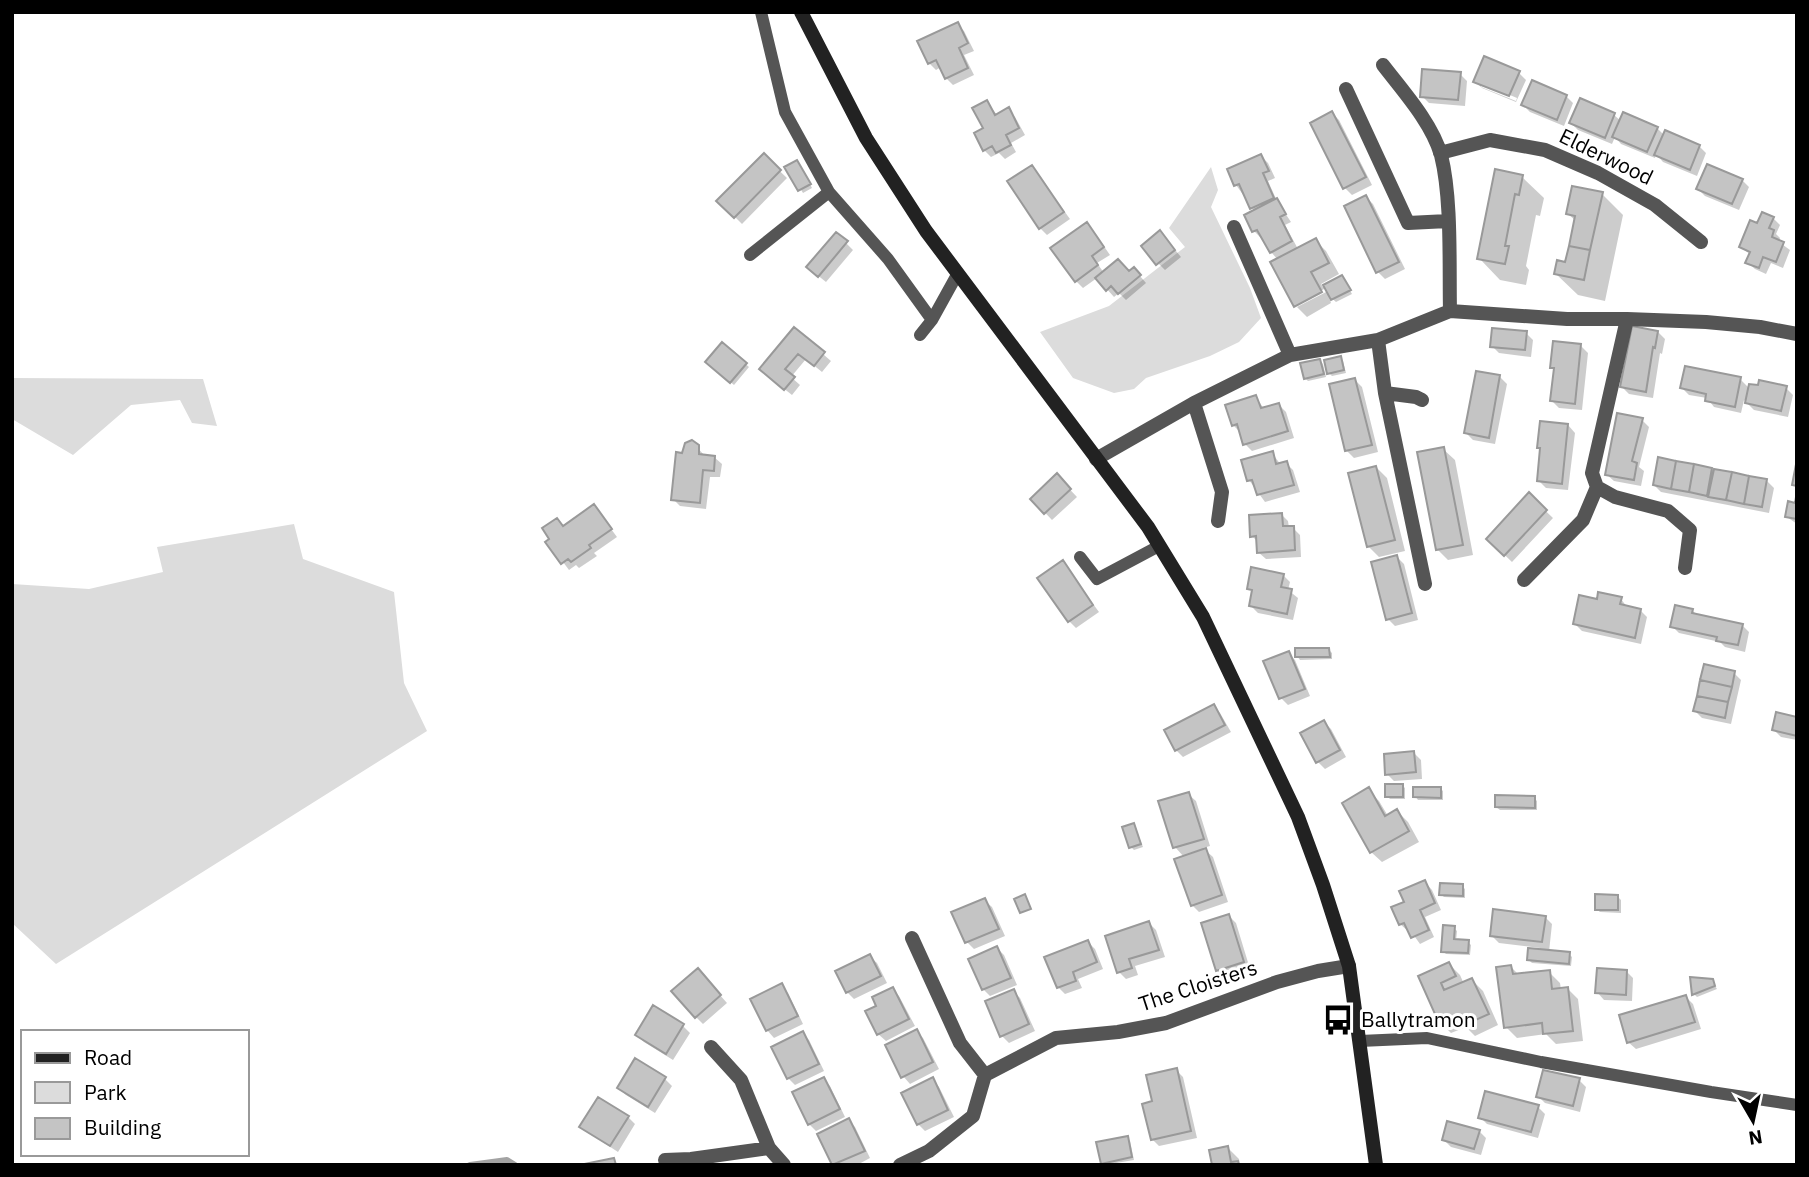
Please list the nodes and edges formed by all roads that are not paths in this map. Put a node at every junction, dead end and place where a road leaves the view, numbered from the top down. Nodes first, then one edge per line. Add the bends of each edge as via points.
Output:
1 (761, 12) edge
2 (801, 12) edge
3 (1383, 65) dead end
4 (1346, 89) dead end
5 (1440, 153) junction
6 (829, 192) junction
7 (1448, 221) junction
8 (1234, 227) dead end
9 (1701, 242) dead end
10 (750, 255) dead end
11 (958, 274) junction
12 (1450, 311) junction
13 (1627, 318) junction
14 (932, 320) junction
15 (1797, 334) edge
16 (920, 335) dead end
17 (1378, 340) junction
18 (1290, 355) junction
19 (1385, 393) junction
20 (1422, 400) dead end
21 (1194, 403) junction
22 (1096, 459) junction
23 (1597, 487) junction
24 (1218, 520) dead end
25 (1159, 545) junction
26 (1080, 556) dead end
27 (1685, 568) dead end
28 (1524, 580) dead end
29 (1424, 584) dead end
30 (912, 938) dead end
31 (1349, 966) junction
32 (1360, 1041) junction
33 (711, 1047) dead end
34 (985, 1075) junction
35 (1797, 1105) edge
36 (769, 1148) junction
37 (665, 1160) dead end
38 (783, 1165) edge
39 (900, 1165) edge
40 (1376, 1165) edge

1 - 6 lane via 785,112
2 - 11 main road via 866,138
3 - 5 street via 1419,112
4 - 7 street via 1408,223
5 - 7 street
5 - 9 street, Elderwood via 1490,140 1545,150 1655,205
6 - 10 lane
6 - 14 lane via 888,259
7 - 12 street
8 - 18 street
11 - 14 lane
11 - 22 main road
12 - 13 street
12 - 17 street
13 - 15 street via 1760,327
13 - 23 street via 1592,472
14 - 16 lane
17 - 18 street
17 - 19 street
18 - 21 street
19 - 20 street
19 - 29 street
21 - 22 street
21 - 24 street via 1222,492
22 - 25 main road
23 - 27 street via 1615,498 1668,511 1690,530
23 - 28 street via 1583,520
25 - 26 lane via 1097,579
25 - 31 main road via 1203,617 1298,817
30 - 34 street via 960,1043
31 - 32 main road
31 - 34 street, The Cloisters via 1277,982 1166,1023 1056,1038
32 - 35 lane via 1427,1038
32 - 40 main road
33 - 36 street via 741,1080
34 - 39 street via 973,1116 929,1151
36 - 37 street
36 - 38 street

